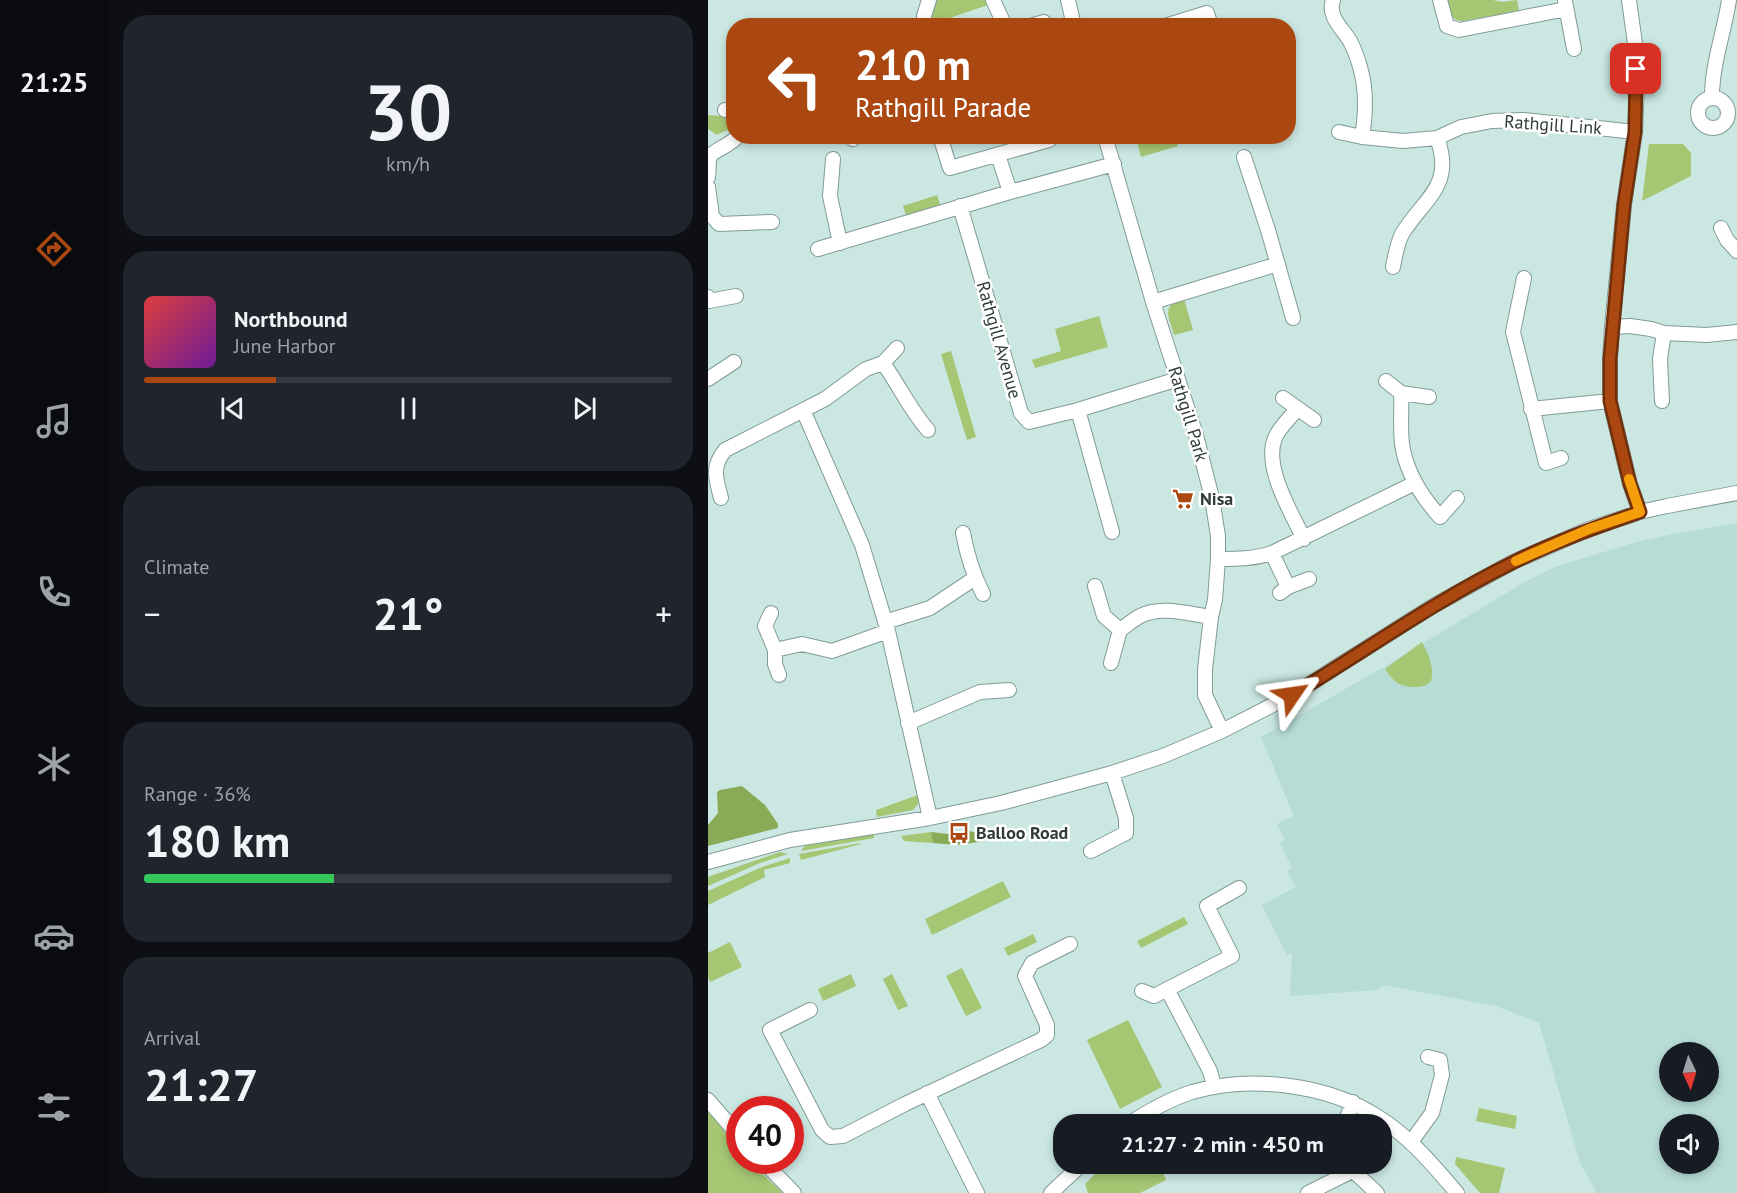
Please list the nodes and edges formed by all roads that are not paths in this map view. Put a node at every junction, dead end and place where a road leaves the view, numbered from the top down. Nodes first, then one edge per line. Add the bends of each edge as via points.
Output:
1 (929, 0) edge
2 (993, 0) edge
3 (1068, 0) edge
4 (1333, 0) edge
5 (1440, 0) edge
6 (1629, 0) edge
7 (1729, 0) edge
8 (1565, 5) edge
9 (924, 18) edge
10 (1001, 18) edge
11 (1072, 18) edge
12 (1191, 18) edge
13 (1208, 18) edge
14 (1574, 49) dead end
15 (1712, 97) dead end
16 (1339, 132) dead end
17 (1635, 132) junction
18 (1362, 136) junction
19 (1437, 138) junction
20 (731, 144) edge
21 (942, 144) edge
22 (1035, 144) edge
23 (1108, 144) edge
24 (998, 155) junction
25 (1244, 157) dead end
26 (833, 159) dead end
27 (1114, 164) junction
28 (708, 177) edge
29 (708, 187) edge
30 (1010, 192) junction
31 (960, 206) junction
32 (772, 222) dead end
33 (1722, 228) dead end
34 (840, 243) junction
35 (818, 249) dead end
36 (1737, 250) edge
37 (1278, 264) junction
38 (1394, 267) dead end
39 (1524, 278) dead end
40 (736, 296) dead end
41 (708, 297) edge
42 (1153, 302) junction
43 (1293, 318) dead end
44 (1612, 327) junction
45 (1737, 332) edge
46 (1664, 333) junction
47 (897, 348) dead end
48 (734, 362) dead end
49 (883, 363) junction
50 (708, 379) edge
51 (1178, 379) junction
52 (1386, 381) dead end
53 (1401, 393) junction
54 (1429, 397) dead end
55 (1282, 398) dead end
56 (1610, 401) junction
57 (1662, 401) dead end
58 (1531, 408) junction
59 (1297, 409) junction
60 (803, 410) junction
61 (1078, 410) junction
62 (1314, 420) dead end
63 (928, 430) dead end
64 (1561, 458) dead end
65 (1416, 483) junction
66 (1737, 493) edge
67 (721, 498) dead end
68 (1457, 498) dead end
69 (1640, 512) junction
70 (1112, 532) dead end
71 (963, 533) dead end
72 (1304, 539) junction
73 (1272, 553) junction
74 (1218, 559) junction
75 (975, 578) junction
76 (1309, 579) dead end
77 (1095, 586) dead end
78 (983, 594) dead end
79 (771, 613) dead end
80 (1211, 617) junction
81 (886, 627) junction
82 (1120, 630) junction
83 (775, 650) junction
84 (1112, 663) dead end
85 (779, 675) dead end
86 (1009, 690) dead end
87 (908, 723) junction
88 (1222, 731) junction
89 (1112, 773) junction
90 (930, 818) junction
91 (1091, 851) dead end
92 (708, 862) edge
93 (1239, 888) dead end
94 (1070, 944) dead end
95 (1167, 989) junction
96 (1142, 991) dead end
97 (810, 1010) dead end
98 (1428, 1057) dead end
99 (1214, 1086) junction
100 (927, 1093) junction
101 (708, 1100) edge
102 (1353, 1102) junction
103 (1156, 1114) edge
104 (1348, 1114) edge
105 (726, 1121) edge
106 (1411, 1142) junction
107 (776, 1174) edge
108 (1071, 1174) edge
109 (1338, 1174) edge
110 (1357, 1174) edge
111 (794, 1193) edge
112 (978, 1193) edge
113 (1051, 1193) edge
114 (1308, 1193) edge
115 (1377, 1193) edge
116 (1457, 1193) edge

1 - 9 street
2 - 10 street
3 - 11 street
4 - 18 street via 1332,13 1350,42 1366,94
5 - 8 street via 1447,26 1459,30
6 - 17 street via 1636,51
7 - 15 street
8 - 14 street
12 - 13 street via 1207,13
16 - 18 street, Rathgill Link
17 - 19 street, Rathgill Link via 1524,120 1461,127
17 - 44 street
18 - 19 street, Rathgill Link via 1403,141
19 - 38 street via 1443,172 1435,192 1401,237
20 - 28 street via 710,157
21 - 24 street via 950,168
22 - 24 street
23 - 27 street, Rathgill Park
24 - 30 street
25 - 37 street
26 - 34 street via 830,196
27 - 30 street
27 - 42 street, Rathgill Park
29 - 32 street via 712,216 719,224
30 - 31 street
31 - 34 street
31 - 61 street, Rathgill Avenue via 1021,413 1029,422
33 - 36 street
34 - 35 street
37 - 42 street
37 - 43 street
39 - 58 street via 1513,332
40 - 41 street via 709,301
42 - 51 street, Rathgill Park
44 - 46 street via 1630,326
44 - 56 street
45 - 46 street
46 - 57 street via 1660,359
47 - 49 street
48 - 50 street
49 - 60 street via 866,369
49 - 63 street
51 - 61 street, Rathgill Avenue
51 - 74 street, Rathgill Park via 1212,498
52 - 53 street
53 - 54 street
53 - 65 street via 1402,444
55 - 59 street
56 - 58 street
56 - 69 street
58 - 64 street via 1546,463
59 - 62 street
59 - 72 street via 1275,438 1273,464 1278,484
60 - 67 street via 725,450 715,471
60 - 81 street via 862,545
61 - 70 street
65 - 68 street via 1440,517
65 - 72 street
66 - 69 street
69 - 88 street via 1513,562 1433,606 1292,695
71 - 75 street
72 - 73 street
73 - 74 street via 1259,558
73 - 76 street via 1284,590
74 - 80 street, Rathgill Park
75 - 78 street
75 - 81 street via 930,608
77 - 82 street via 1104,616
79 - 83 street via 765,626
80 - 82 street via 1153,611
80 - 88 street, Rathgill Park via 1205,695
81 - 83 street via 832,651 802,644
81 - 87 street
82 - 84 street
83 - 85 street
86 - 87 street via 980,692
87 - 90 street
88 - 89 street
89 - 90 street
89 - 91 street via 1126,818 1126,833
90 - 92 street via 790,840
93 - 95 street via 1207,906 1232,956
94 - 100 street via 1032,963 1025,976 1047,1025 1047,1035
95 - 96 street via 1154,996
95 - 99 street
97 - 100 street via 770,1030 822,1130 830,1137 843,1136
98 - 106 street via 1440,1060 1442,1075 1432,1113
99 - 102 street via 1299,1086
99 - 103 street via 1190,1093
100 - 112 street
101 - 105 street
102 - 104 street
102 - 106 street
106 - 116 street
107 - 111 street
108 - 113 street
109 - 114 street
110 - 115 street

